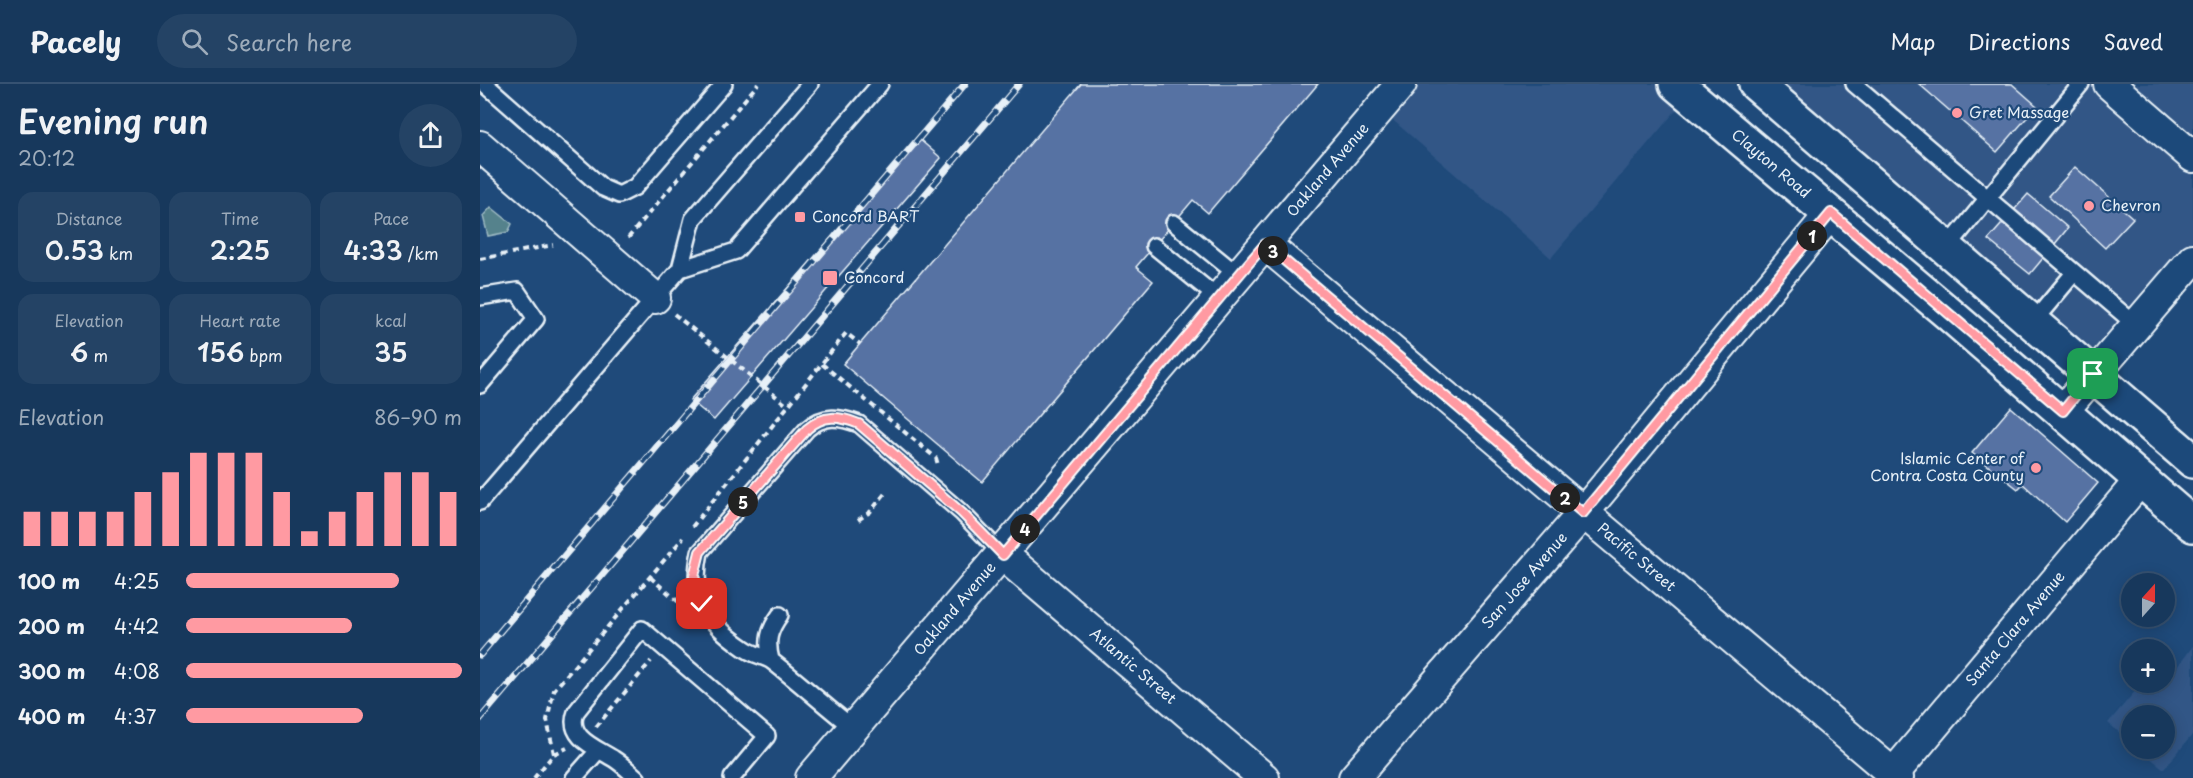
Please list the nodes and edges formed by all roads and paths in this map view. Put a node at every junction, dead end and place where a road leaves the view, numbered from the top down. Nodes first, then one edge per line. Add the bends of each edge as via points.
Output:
1 (485, 84) edge
2 (724, 84) edge
3 (758, 84) edge
4 (810, 84) edge
5 (880, 84) edge
6 (1401, 84) edge
7 (1676, 84) edge
8 (1756, 84) edge
9 (1854, 84) edge
10 (2081, 84) edge
11 (2109, 84) edge
12 (480, 146) edge
13 (2193, 157) edge
14 (1987, 199) junction
15 (1831, 213) junction
16 (1174, 223) dead end
17 (586, 238) junction
18 (1265, 244) junction
19 (1154, 246) dead end
20 (1947, 248) junction
21 (609, 258) junction
22 (480, 259) edge
23 (2193, 259) edge
24 (680, 269) junction
25 (2074, 273) junction
26 (1239, 276) junction
27 (480, 297) edge
28 (1219, 299) junction
29 (664, 306) junction
30 (2032, 322) junction
31 (2136, 325) junction
32 (2093, 374) junction
33 (480, 385) edge
34 (788, 406) dead end
35 (2063, 411) junction
36 (2193, 461) edge
37 (2141, 479) junction
38 (887, 491) dead end
39 (480, 502) edge
40 (1583, 513) junction
41 (858, 520) dead end
42 (2193, 525) edge
43 (1003, 555) junction
44 (650, 577) dead end
45 (683, 606) dead end
46 (780, 615) dead end
47 (663, 646) junction
48 (771, 660) junction
49 (852, 727) junction
50 (585, 740) junction
51 (597, 752) junction
52 (554, 754) dead end
53 (1894, 777) edge
54 (574, 778) edge
55 (637, 778) edge
56 (732, 778) edge
57 (811, 778) edge
58 (1264, 778) edge
59 (1354, 778) edge

1 - 2 lane via 603,188 619,195 635,187
3 - 21 path via 633,235
4 - 24 lane via 693,219
5 - 24 lane via 736,251
6 - 18 street, Oakland Avenue
7 - 15 main road, Clayton Road
8 - 20 main road
9 - 14 lane
10 - 14 lane
11 - 13 street
12 - 17 street
14 - 20 lane
14 - 25 lane
15 - 35 main road, Clayton Road
15 - 40 street, San Jose Avenue
16 - 26 lane
17 - 21 street
17 - 22 path
18 - 26 street, Oakland Avenue
18 - 40 street, Pacific Street
19 - 28 lane
20 - 30 main road
21 - 29 street
23 - 31 street
24 - 29 lane
25 - 30 lane
25 - 31 lane
26 - 28 street, Oakland Avenue
27 - 33 lane via 517,291 536,320
28 - 43 street, Oakland Avenue
29 - 34 path
29 - 39 lane
30 - 32 main road
31 - 32 street
32 - 35 street
32 - 36 main road
35 - 37 main road, Clayton Road
37 - 42 main road, Clayton Road
37 - 53 street, Santa Clara Avenue
38 - 41 path
40 - 53 street, Pacific Street
40 - 59 street, San Jose Avenue
43 - 48 lane via 962,513 859,424 841,417 825,418 807,429 700,552 694,576 711,620 745,650
43 - 49 street, Oakland Avenue
43 - 58 street, Atlantic Street
44 - 45 path
46 - 48 lane via 771,627 767,645
47 - 50 path
47 - 50 lane via 642,629 576,712 572,721 575,731
47 - 56 lane via 767,736
48 - 49 lane
49 - 57 street, Oakland Avenue
50 - 51 lane
50 - 52 path
51 - 54 lane
51 - 55 lane via 614,759

